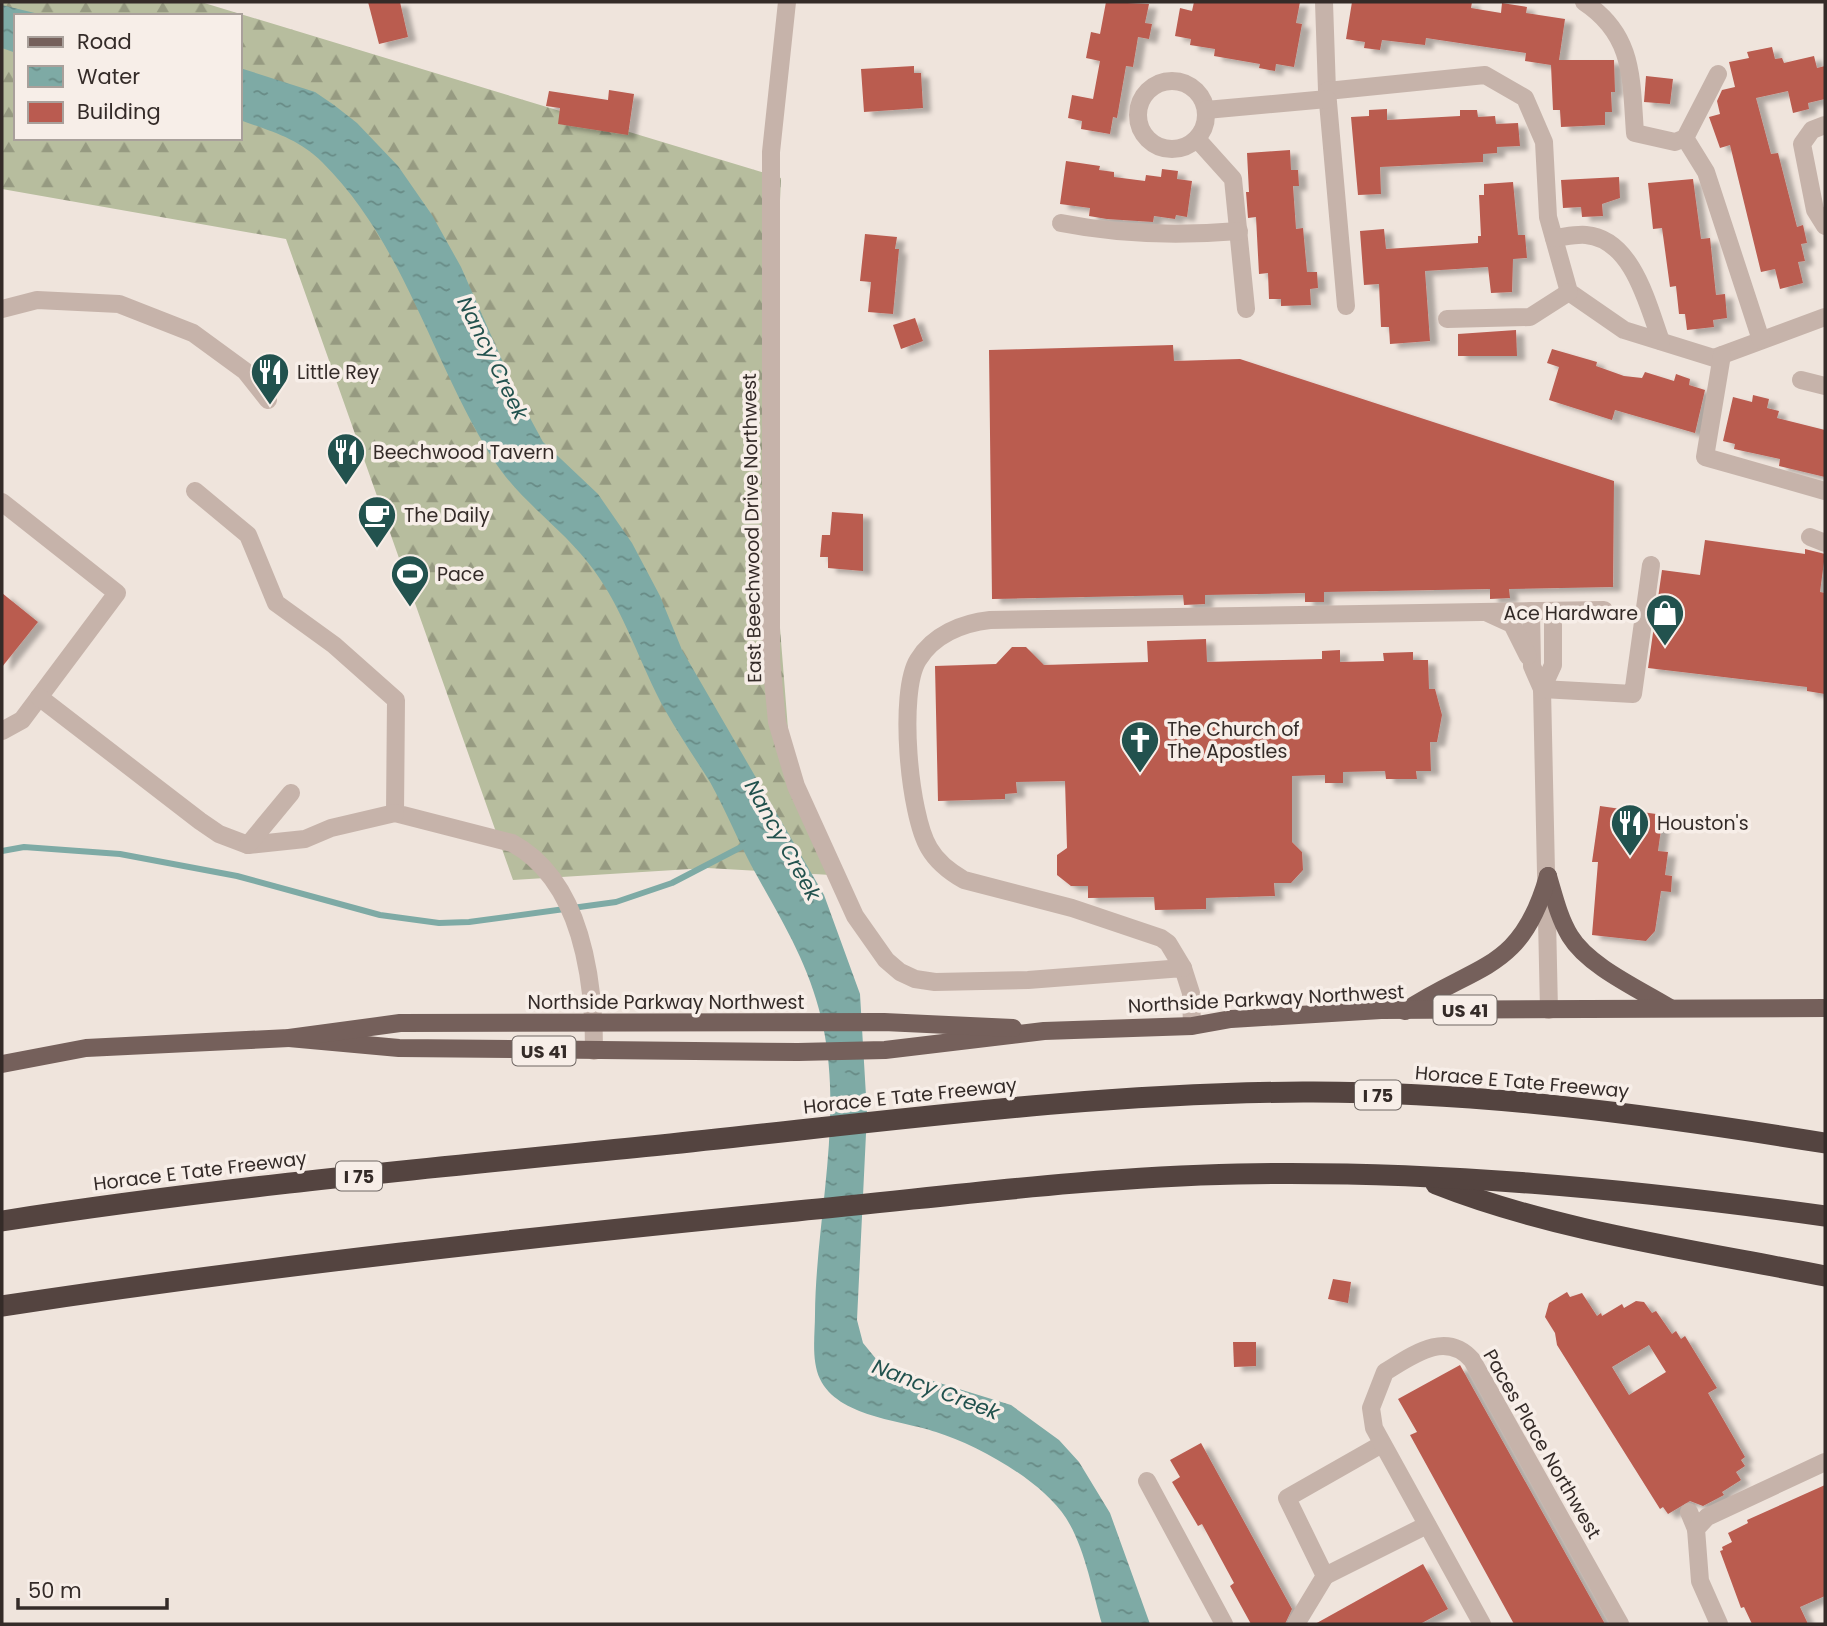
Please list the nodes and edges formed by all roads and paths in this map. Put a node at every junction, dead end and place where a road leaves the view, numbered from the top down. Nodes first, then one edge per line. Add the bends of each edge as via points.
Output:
1 (787, 2) edge
2 (1324, 2) edge
3 (1584, 2) edge
4 (1718, 74) dead end
5 (1327, 95) junction
6 (1206, 110) junction
7 (1825, 125) edge
8 (1685, 138) junction
9 (1197, 139) junction
10 (1061, 223) dead end
11 (1825, 226) edge
12 (1238, 231) junction
13 (1553, 238) junction
14 (1569, 292) junction
15 (1346, 306) dead end
16 (2, 309) edge
17 (1246, 309) dead end
18 (1825, 317) edge
19 (1447, 319) dead end
20 (1761, 340) junction
21 (1661, 341) junction
22 (1722, 355) junction
23 (1801, 380) dead end
24 (1825, 386) edge
25 (268, 400) dead end
26 (195, 491) dead end
27 (1825, 491) edge
28 (2, 502) edge
29 (1651, 565) dead end
30 (1604, 610) dead end
31 (1531, 611) junction
32 (1553, 611) junction
33 (1481, 612) junction
34 (1532, 666) junction
35 (1542, 689) junction
36 (38, 696) junction
37 (2, 731) edge
38 (291, 793) dead end
39 (395, 813) junction
40 (248, 845) junction
41 (1548, 876) junction
42 (1183, 968) junction
43 (1670, 1009) junction
44 (1825, 1009) edge
45 (1549, 1010) junction
46 (1405, 1011) junction
47 (594, 1023) junction
48 (1192, 1026) junction
49 (1044, 1031) junction
50 (289, 1038) junction
51 (594, 1051) junction
52 (2, 1064) edge
53 (1825, 1143) edge
54 (1418, 1176) junction
55 (1825, 1216) edge
56 (2, 1221) edge
57 (1825, 1276) edge
58 (2, 1306) edge
59 (1382, 1444) junction
60 (1825, 1462) edge
61 (1147, 1481) dead end
62 (1427, 1525) junction
63 (1325, 1576) junction
64 (1224, 1624) edge
65 (1296, 1624) edge
66 (1482, 1624) edge
67 (1620, 1624) edge
68 (1719, 1624) edge

1 - 42 street, East Beechwood Drive Northwest via 771,152 771,659 777,722 796,786 855,916 886,960 915,979 1028,980
2 - 5 street
3 - 8 street via 1612,24 1622,42 1632,85 1634,133 1675,142
4 - 8 street
5 - 6 street
5 - 13 street via 1485,75 1525,98 1544,142
5 - 15 street
6 - 9 street via 1205,128
6 - 9 street via 1200,93 1176,80 1158,83 1140,102 1141,129 1152,143 1177,149
7 - 11 street via 1812,130 1802,144 1815,210
8 - 20 street via 1706,172
9 - 12 street via 1233,180
10 - 12 street via 1106,232 1168,235
12 - 17 street
13 - 14 street
13 - 21 street via 1588,235 1616,247 1647,294
14 - 19 street via 1530,317
14 - 21 street via 1624,330
16 - 25 street via 37,300 119,304 193,333 245,371
18 - 20 street
20 - 22 street
21 - 22 street via 1714,358
22 - 27 street via 1705,457
23 - 24 street
26 - 39 street via 248,535 276,603 334,645 396,701
28 - 36 street via 117,593
29 - 35 street via 1633,694
30 - 32 street
31 - 32 street
31 - 33 street
31 - 34 street
32 - 35 street via 1553,665
33 - 34 street via 1512,624
33 - 42 street via 990,620 960,626 935,640 911,672 909,758 928,848 964,880 1072,908 1161,938
34 - 35 street
35 - 41 street
36 - 37 street via 22,720
36 - 40 street via 200,821
38 - 40 street
39 - 40 street via 305,839
39 - 47 street via 512,843 543,867 575,921
41 - 43 main road via 1578,948 1593,963
41 - 45 street
41 - 46 main road via 1534,915 1504,956 1439,988
42 - 48 street via 1191,993
43 - 44 main road, Northside Parkway Northwest / US 41
43 - 45 main road, Northside Parkway Northwest / US 41
45 - 46 main road, Northside Parkway Northwest / US 41
46 - 48 main road, Northside Parkway Northwest / US 41 via 1231,1019
47 - 49 main road, Northside Parkway Northwest / US 41 via 884,1021
47 - 50 main road, Northside Parkway Northwest / US 41 via 400,1023
47 - 51 street
48 - 49 main road, Northside Parkway Northwest / US 41
49 - 51 main road, Northside Parkway Northwest / US 41 via 884,1050
50 - 51 main road, Northside Parkway Northwest / US 41 via 399,1048
50 - 52 main road, Northside Parkway Northwest / US 41 via 86,1048
53 - 56 highway, Horace E Tate Freeway / I 75 via 1583,1106 1320,1093 1212,1094 928,1116 248,1187
54 - 55 highway via 1562,1185
54 - 57 highway via 1477,1200 1530,1214
54 - 58 highway via 1235,1174 1034,1186 228,1274
59 - 62 street, Paces Place Northwest
59 - 63 street via 1287,1498
59 - 67 street, Paces Place Northwest via 1371,1408 1385,1372 1436,1345 1457,1347 1465,1353
60 - 68 street via 1693,1521 1700,1581
61 - 64 street
62 - 63 street
62 - 66 street, Paces Place Northwest
63 - 65 street

